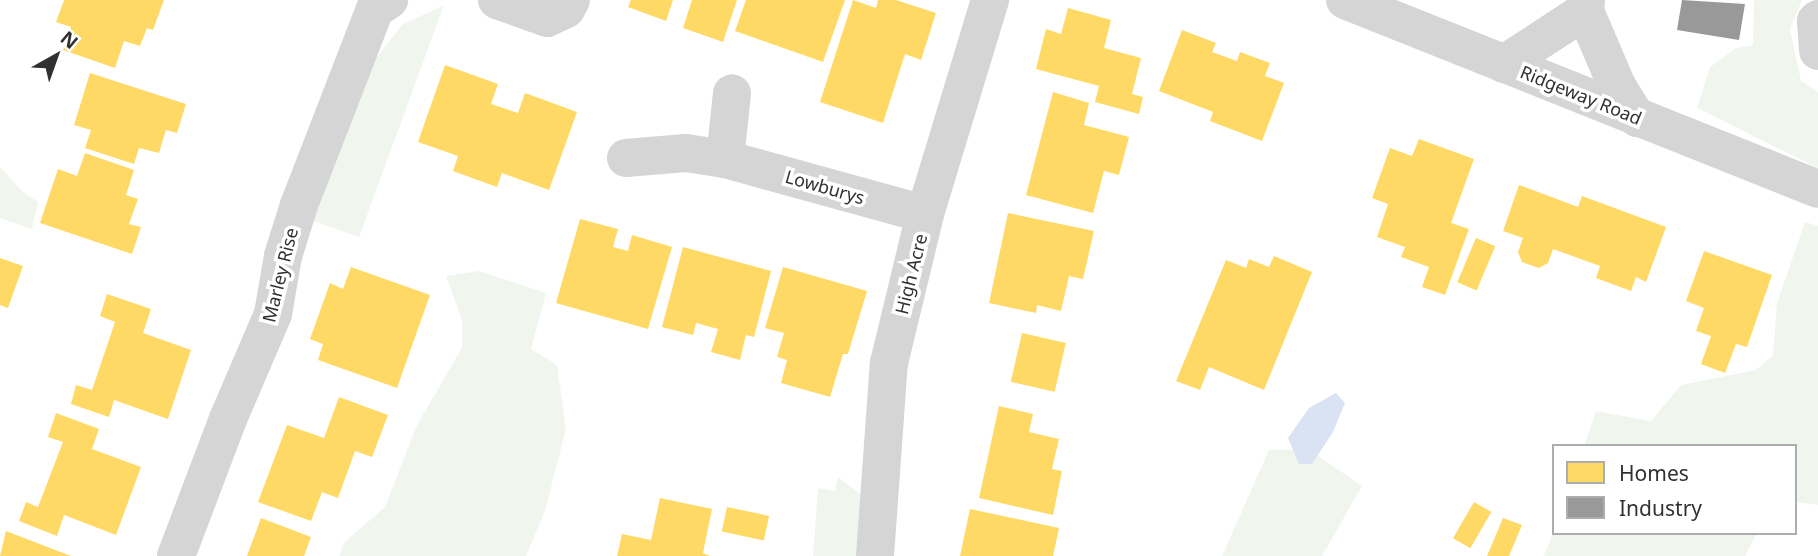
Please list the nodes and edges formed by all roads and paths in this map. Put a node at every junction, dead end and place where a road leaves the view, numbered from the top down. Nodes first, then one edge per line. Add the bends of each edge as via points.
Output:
1 (390, 0) edge
2 (497, 0) edge
3 (572, 0) edge
4 (990, 0) edge
5 (1345, 0) edge
6 (1585, 6) edge
7 (1818, 19) edge
8 (1818, 51) edge
9 (1504, 64) junction
10 (732, 93) dead end
11 (1637, 118) junction
12 (626, 158) dead end
13 (725, 159) junction
14 (1818, 189) edge
15 (925, 215) junction
16 (176, 556) edge
17 (875, 556) edge

1 - 16 street, Marley Rise via 375,9 299,205 283,256 273,314
2 - 3 street via 547,18 566,9
4 - 15 street, High Acre
5 - 9 street, Ridgeway Road
6 - 9 street
6 - 11 street via 1617,86
7 - 8 street
9 - 11 street, Ridgeway Road
10 - 13 street
11 - 14 street, Ridgeway Road
12 - 13 street, Lowburys via 686,153
13 - 15 street, Lowburys
15 - 17 street, High Acre via 889,363

